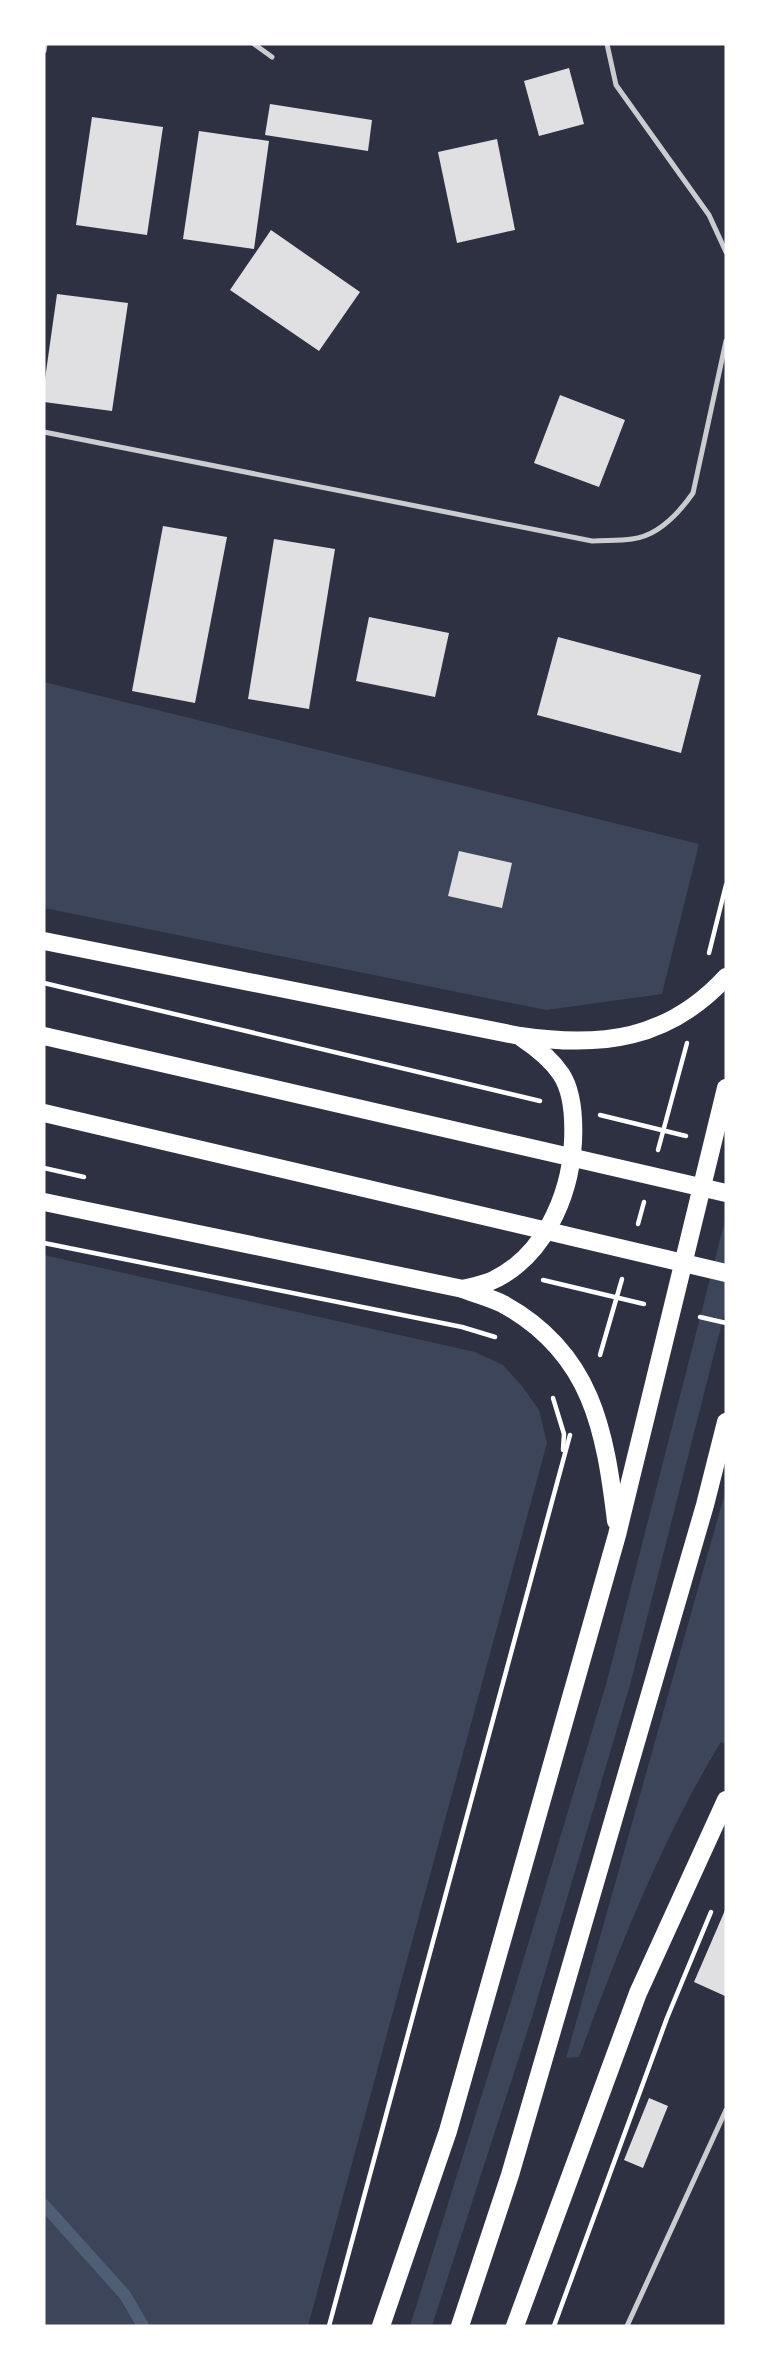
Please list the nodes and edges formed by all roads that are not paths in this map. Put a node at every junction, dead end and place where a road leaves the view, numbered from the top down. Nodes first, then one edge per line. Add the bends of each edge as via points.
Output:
1 (44, 44) edge
2 (254, 44) edge
3 (607, 44) edge
4 (44, 51) edge
5 (272, 57) dead end
6 (726, 252) edge
7 (726, 341) edge
8 (44, 432) edge
9 (44, 941) edge
10 (726, 977) edge
11 (44, 1036) edge
12 (520, 1037) junction
13 (726, 1088) edge
14 (44, 1113) edge
15 (726, 1193) edge
16 (44, 1202) edge
17 (726, 1273) edge
18 (463, 1289) junction
19 (726, 1422) edge
20 (617, 1535) junction
21 (726, 1800) edge
22 (726, 2110) edge
23 (381, 2326) edge
24 (460, 2326) edge
25 (515, 2326) edge
26 (627, 2326) edge

1 - 4 lane
2 - 5 lane
3 - 6 lane via 616,85 709,215
7 - 8 lane via 693,493 666,524 635,539 592,541
9 - 12 main road
10 - 12 main road via 707,997 645,1031 578,1043
11 - 15 main road
12 - 18 main road via 544,1054 562,1076 574,1127 568,1180 549,1228 533,1249 490,1282
13 - 20 main road
14 - 17 main road
16 - 18 main road
18 - 20 main road via 502,1304 535,1326 564,1354 586,1388 605,1443
19 - 24 main road via 510,2175
20 - 23 main road via 448,2131
21 - 25 main road via 638,1993
22 - 26 lane

